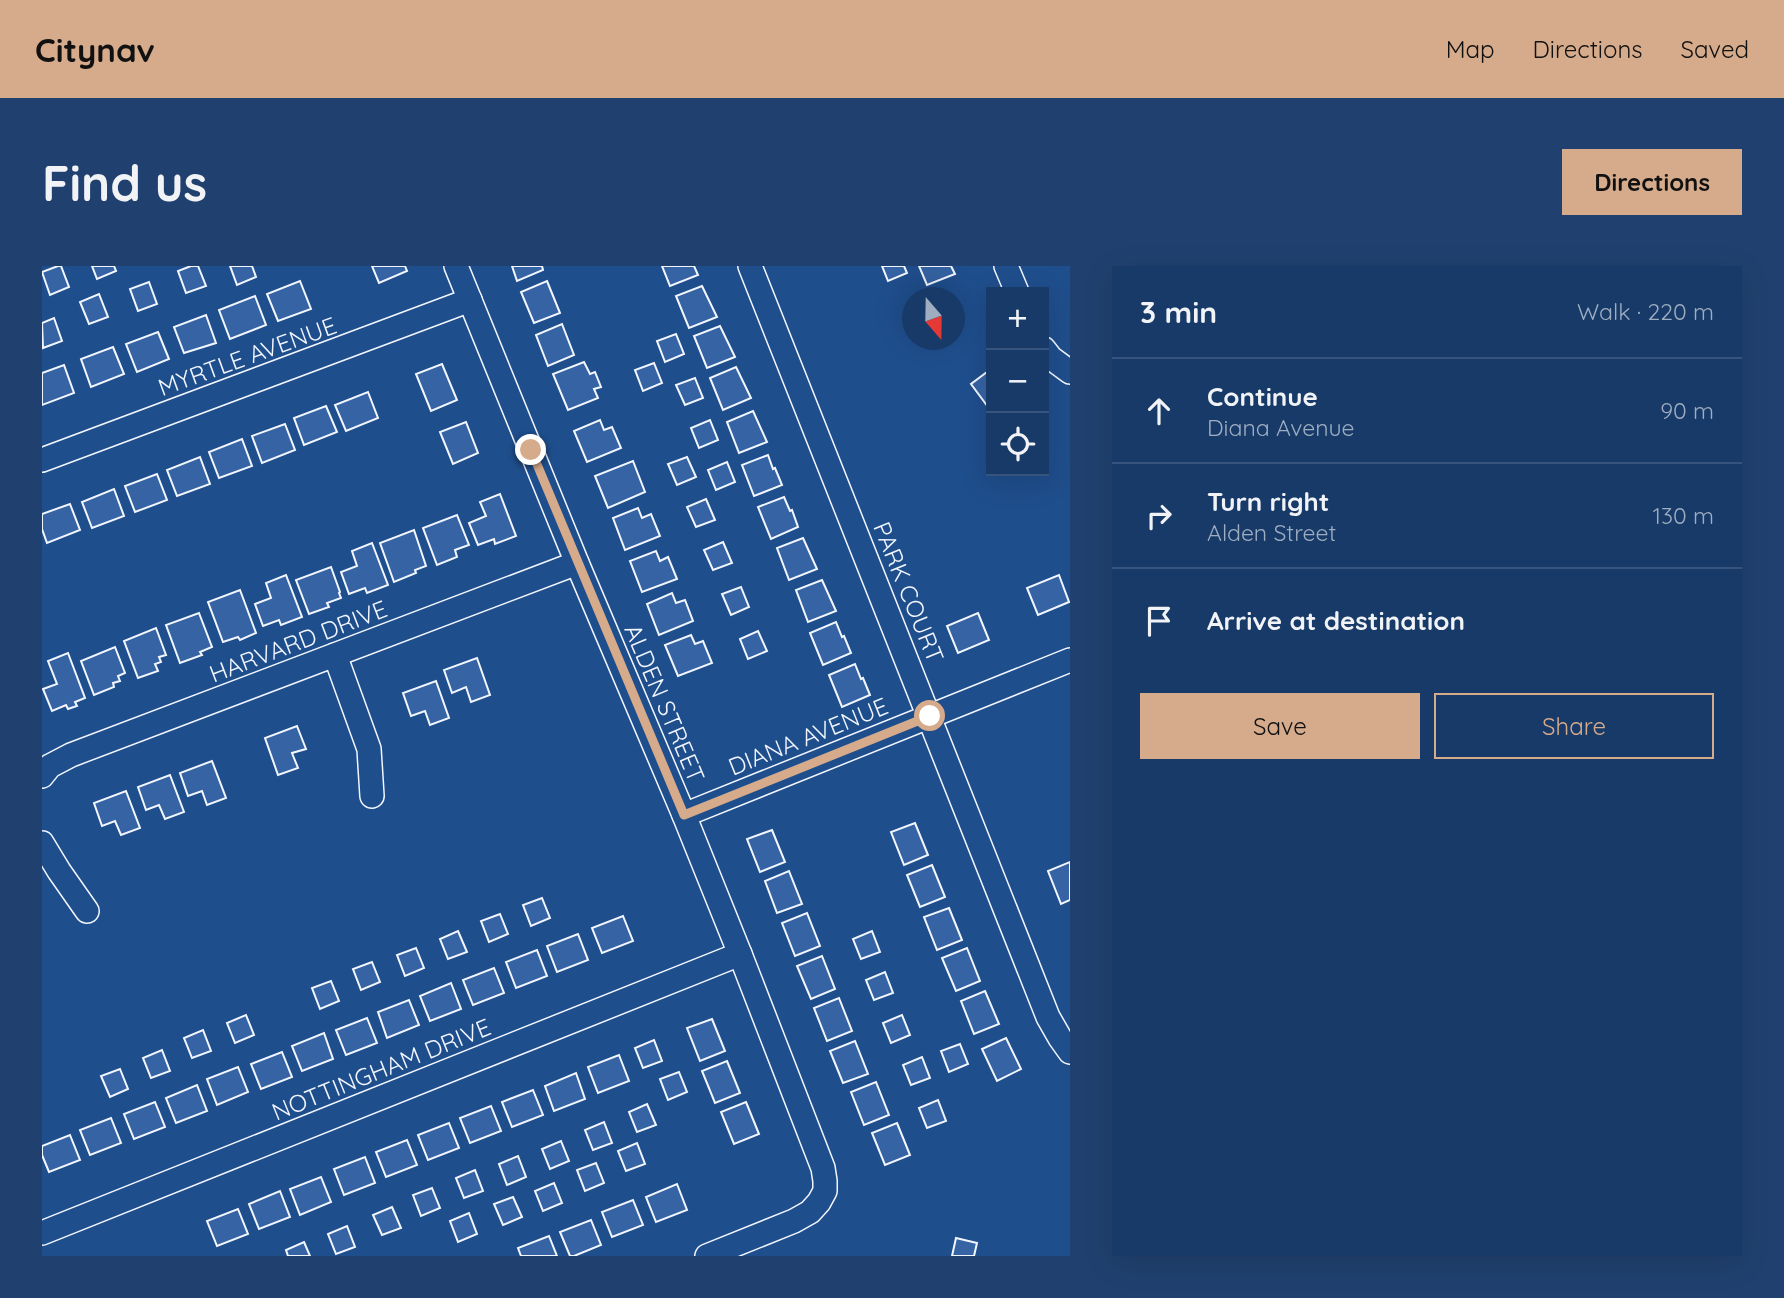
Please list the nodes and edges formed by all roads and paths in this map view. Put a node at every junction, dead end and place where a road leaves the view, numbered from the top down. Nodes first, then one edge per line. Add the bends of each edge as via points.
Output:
1 (456, 266) edge
2 (750, 266) edge
3 (1006, 266) edge
4 (1015, 287) edge
5 (470, 300) junction
6 (1045, 350) edge
7 (1070, 372) edge
8 (42, 460) edge
9 (577, 562) junction
10 (335, 655) junction
11 (1070, 660) edge
12 (930, 716) junction
13 (42, 776) edge
14 (372, 796) dead end
15 (684, 815) junction
16 (42, 843) edge
17 (87, 911) dead end
18 (740, 954) junction
19 (1070, 1052) edge
20 (42, 1233) edge
21 (707, 1256) edge

1 - 5 street, ALDEN STREET
2 - 12 street, PARK COURT
3 - 4 street
5 - 8 street, MYRTLE AVENUE
5 - 9 street, ALDEN STREET
6 - 7 street
9 - 10 street, HARVARD DRIVE
9 - 15 street, ALDEN STREET
10 - 13 street, HARVARD DRIVE via 71,755
10 - 14 street via 369,750
11 - 12 street, DIANA AVENUE
12 - 15 street, DIANA AVENUE
12 - 19 street, PARK COURT via 1048,1017
15 - 18 street, ALDEN STREET
16 - 17 street
18 - 20 street, NOTTINGHAM DRIVE
18 - 21 street, ALDEN STREET via 822,1168 825,1191 810,1212 794,1221

